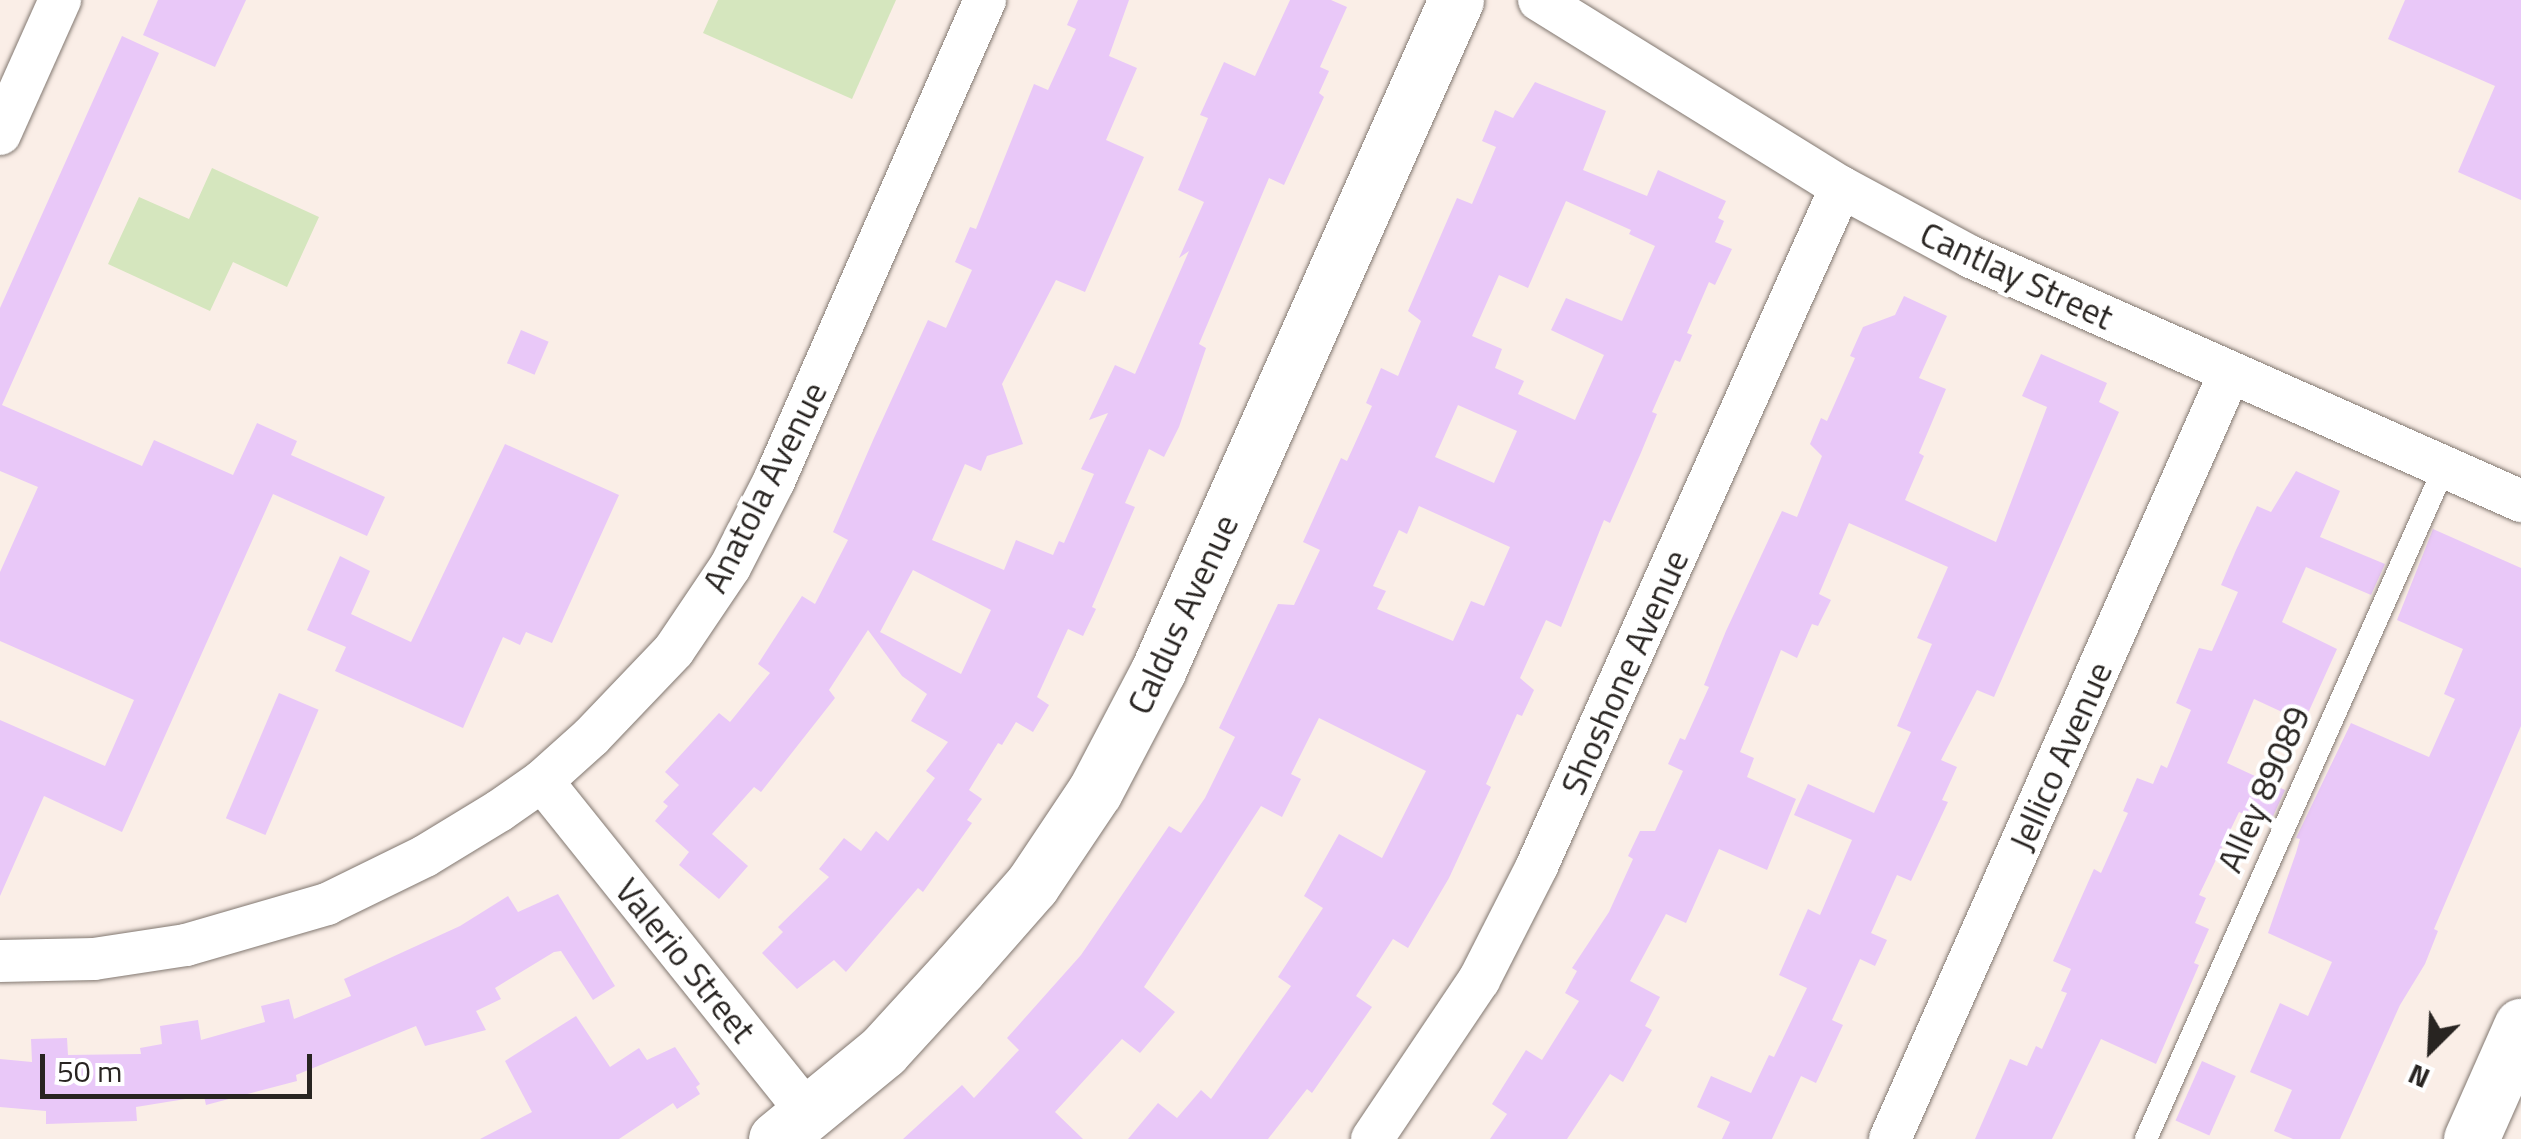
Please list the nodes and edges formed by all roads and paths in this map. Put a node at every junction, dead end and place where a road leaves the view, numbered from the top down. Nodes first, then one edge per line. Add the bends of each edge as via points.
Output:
1 (60, 0) edge
2 (985, 0) edge
3 (1456, 0) edge
4 (1539, 0) edge
5 (3, 119) edge
6 (1841, 187) junction
7 (2230, 372) junction
8 (2444, 468) junction
9 (2521, 501) edge
10 (542, 781) junction
11 (0, 961) edge
12 (2521, 1026) edge
13 (805, 1131) edge
14 (1372, 1139) edge
15 (1890, 1139) edge
16 (2146, 1139) edge
17 (2471, 1139) edge

1 - 5 street
2 - 10 street, Anatola Avenue via 774,481 730,566 674,650
3 - 13 street, Caldus Avenue via 1166,653 1095,790 1032,885
4 - 6 street, Cantlay Street
6 - 7 street, Cantlay Street via 1971,257
6 - 14 street, Shoshone Avenue via 1538,866 1479,980
7 - 8 street, Cantlay Street
7 - 15 street, Jellico Avenue
8 - 9 street, Cantlay Street
8 - 16 lane, Alley 89089
10 - 11 street, Anatola Avenue via 425,856 327,904 186,946
10 - 13 street, Valerio Street
12 - 17 street

